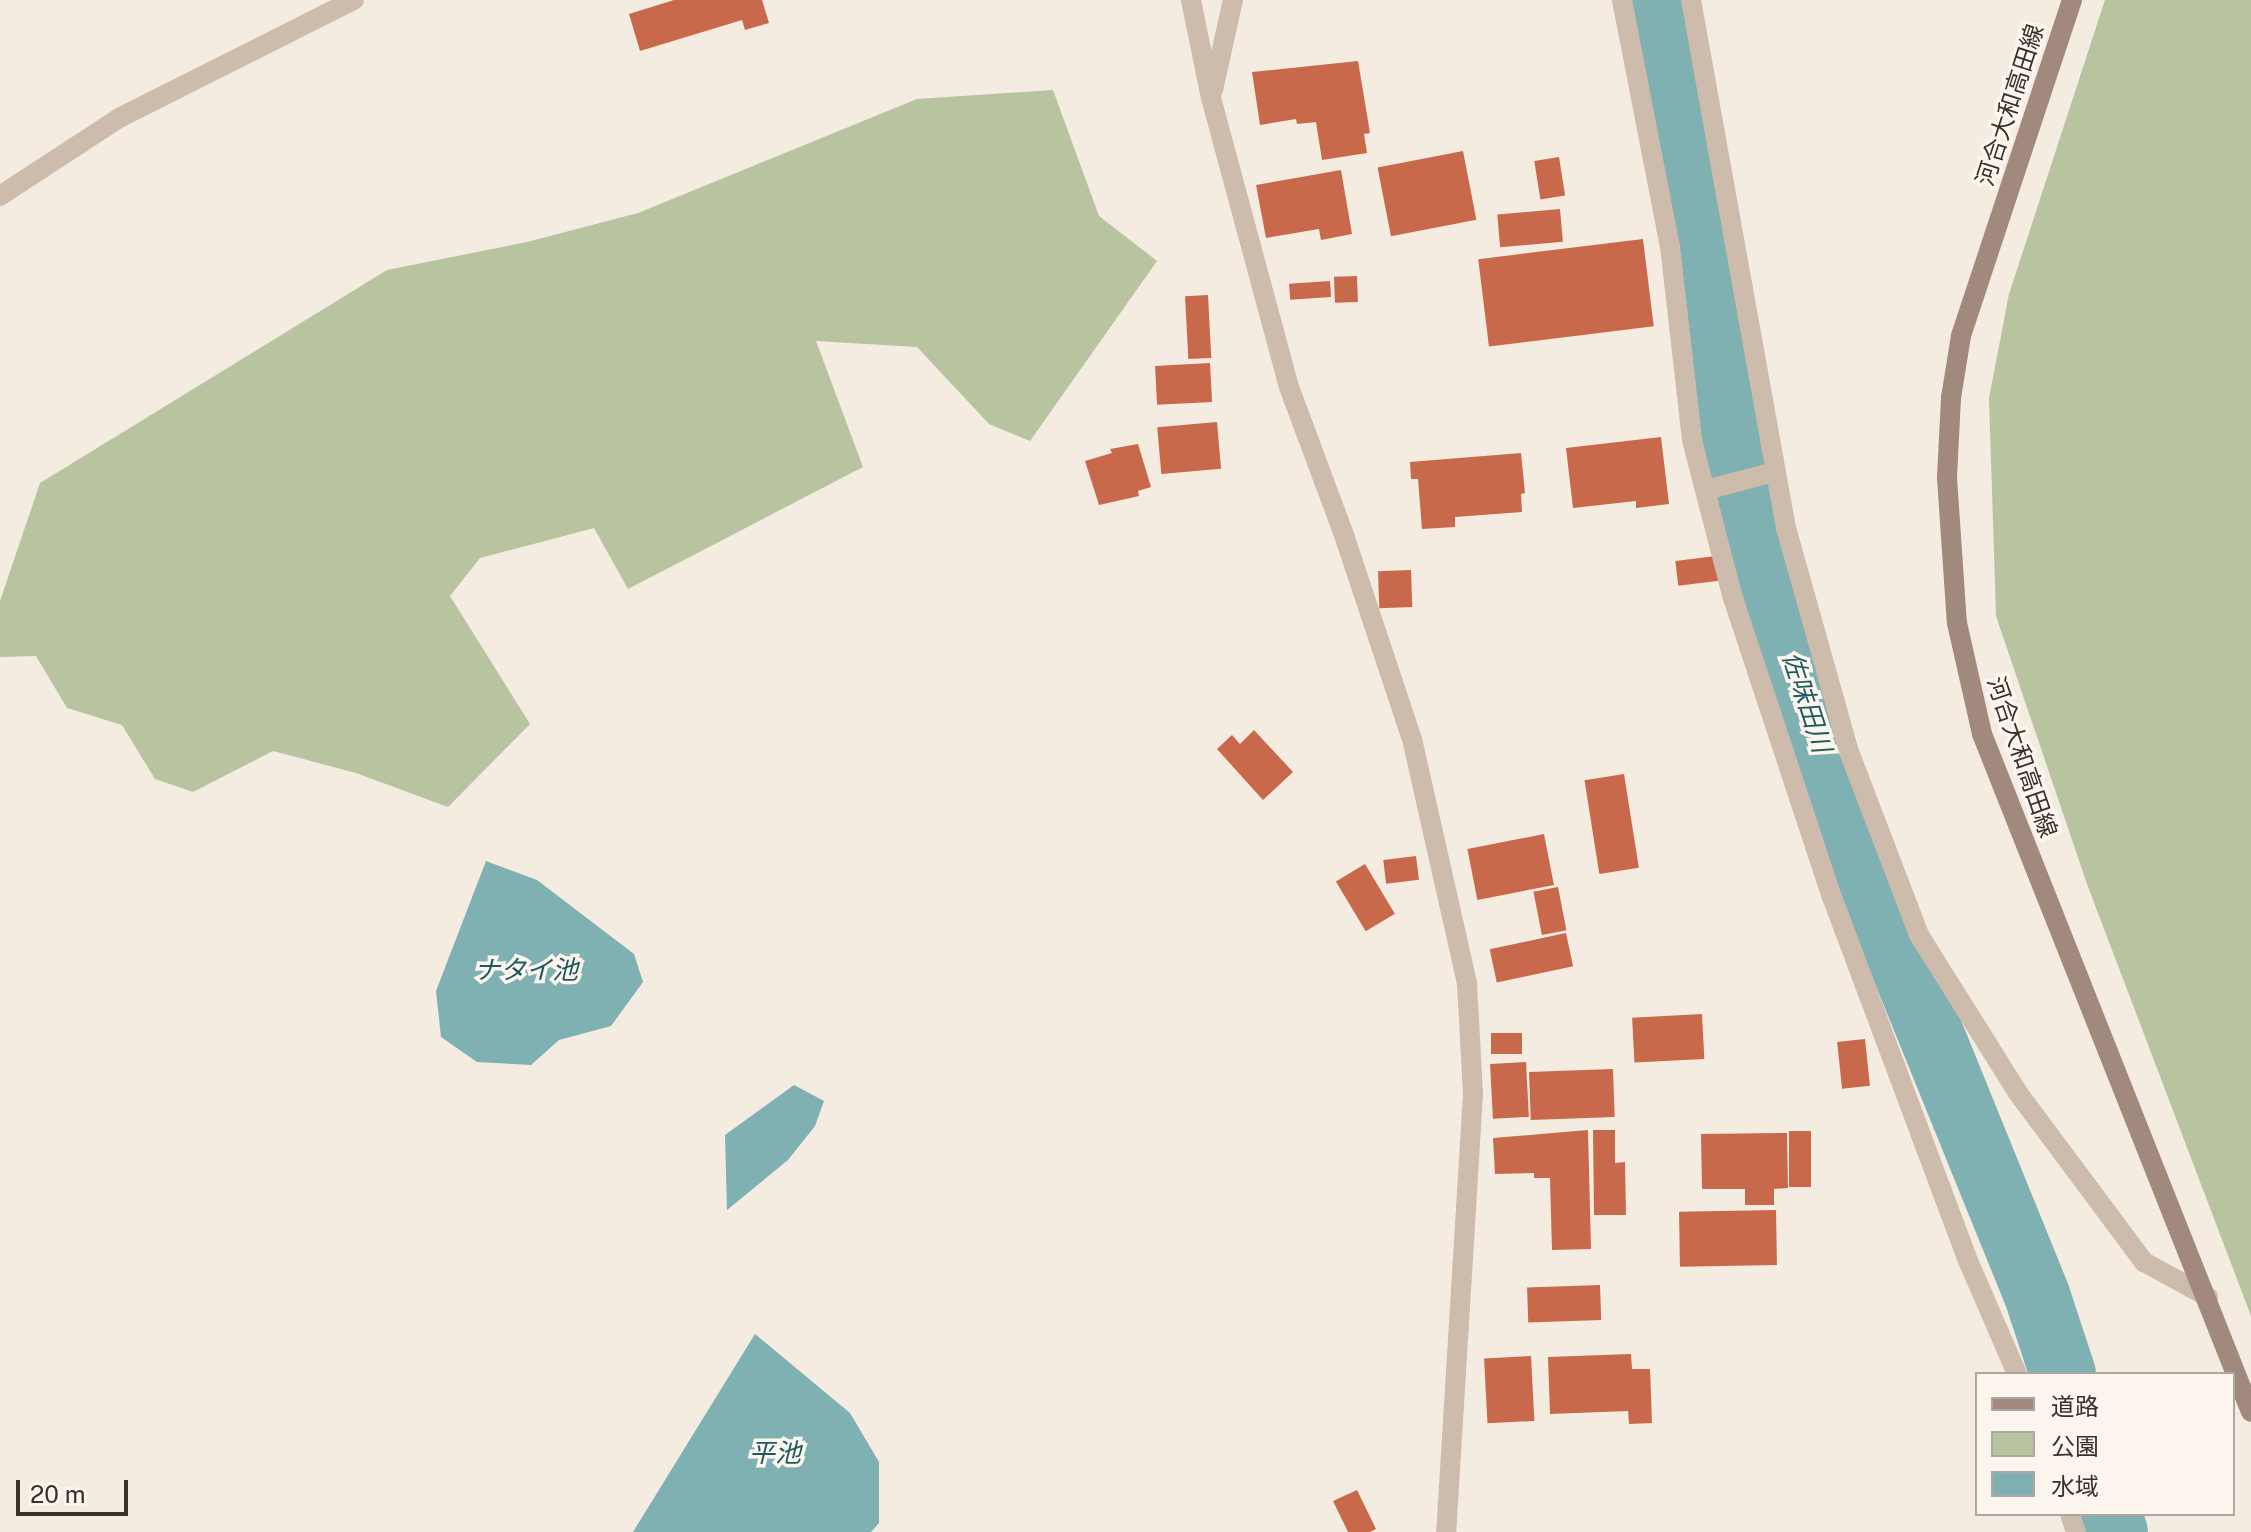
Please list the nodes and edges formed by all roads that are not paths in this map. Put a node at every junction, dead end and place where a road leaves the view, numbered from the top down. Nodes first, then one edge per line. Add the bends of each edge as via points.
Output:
1 (354, 0) edge
2 (1191, 0) edge
3 (1233, 0) edge
4 (1622, 0) edge
5 (1691, 0) edge
6 (2072, 0) edge
7 (1211, 98) junction
8 (0, 196) edge
9 (1774, 472) junction
10 (1706, 490) junction
11 (2208, 1297) junction
12 (2016, 1372) edge
13 (2251, 1412) edge
14 (1446, 1532) edge

1 - 8 street via 119,118
2 - 7 street
3 - 7 street
4 - 10 street via 1670,246 1692,440
5 - 9 street
6 - 11 main road, 河合大和高田線 via 1961,336 1947,478 1957,623 1982,734
7 - 14 street via 1289,387 1412,739 1467,983 1473,1094
9 - 10 street
9 - 11 street via 1848,749 1919,935 2018,1093 2144,1262
10 - 12 street via 1733,598 1832,897 1966,1256
11 - 13 main road, 河合大和高田線

